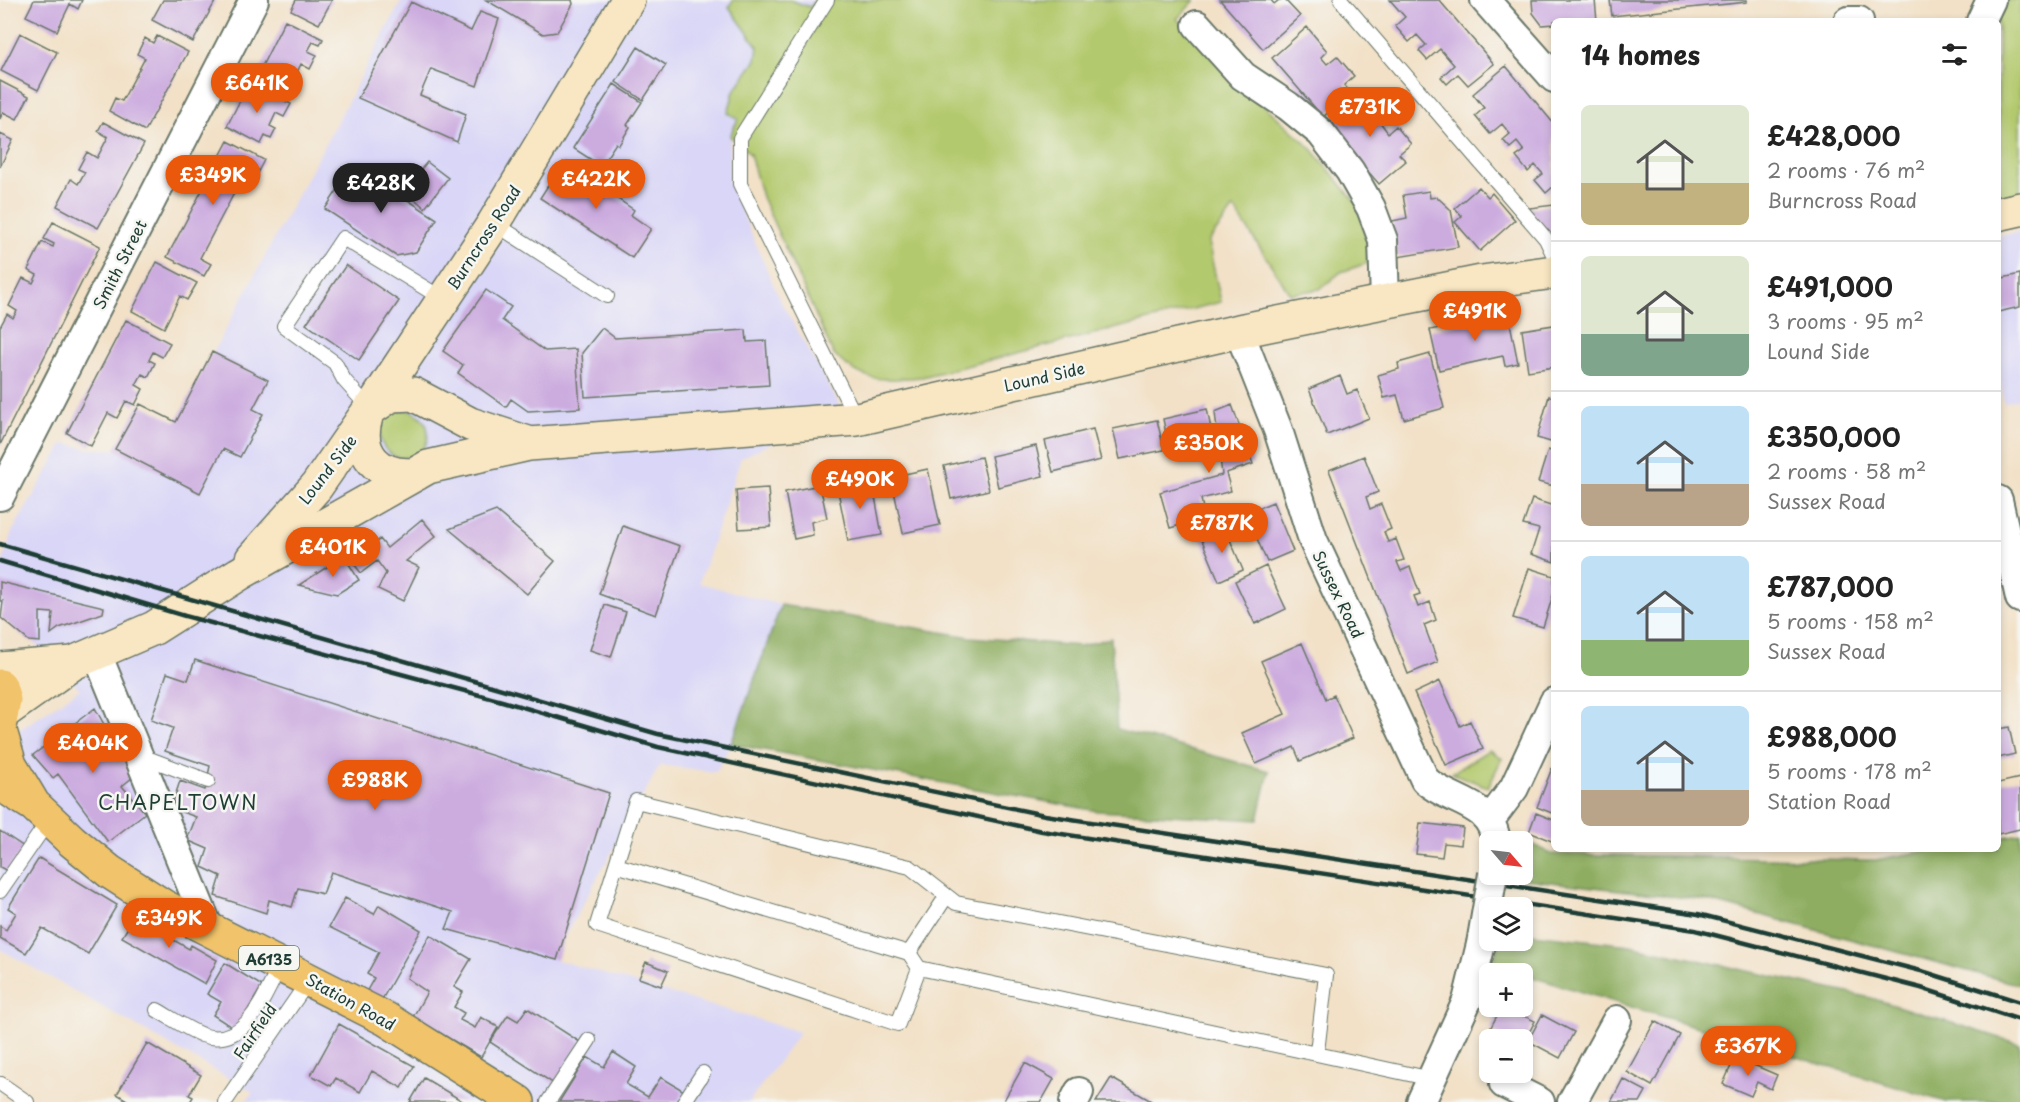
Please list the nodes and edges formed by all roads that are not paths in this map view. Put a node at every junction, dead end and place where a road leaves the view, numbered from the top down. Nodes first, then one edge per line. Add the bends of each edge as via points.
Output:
1 (254, 0) edge
2 (628, 0) edge
3 (826, 0) edge
4 (1341, 0) edge
5 (1485, 0) edge
6 (1513, 0) edge
7 (1991, 0) edge
8 (1982, 18) edge
9 (1197, 25) dead end
10 (1535, 49) edge
11 (1551, 73) edge
12 (2020, 209) edge
13 (2001, 213) edge
14 (494, 223) junction
15 (1551, 250) edge
16 (1551, 272) edge
17 (607, 296) dead end
18 (1385, 302) junction
19 (437, 309) junction
20 (1239, 331) junction
21 (428, 402) junction
22 (370, 411) junction
23 (857, 419) junction
24 (530, 444) junction
25 (422, 471) junction
26 (0, 496) edge
27 (2001, 513) edge
28 (239, 574) junction
29 (2020, 598) edge
30 (85, 659) junction
31 (0, 669) edge
32 (1551, 708) edge
33 (1, 713) edge
34 (138, 755) junction
35 (208, 781) dead end
36 (0, 784) edge
37 (42, 813) junction
38 (1493, 831) edge
39 (616, 865) junction
40 (1491, 885) edge
41 (0, 891) edge
42 (946, 897) junction
43 (209, 929) junction
44 (909, 953) junction
45 (281, 964) junction
46 (919, 968) junction
47 (310, 978) junction
48 (157, 1010) dead end
49 (1617, 1020) dead end
50 (589, 1040) dead end
51 (1317, 1052) junction
52 (703, 1072) dead end
53 (1, 1084) edge
54 (1504, 1084) dead end
55 (1427, 1090) edge
56 (27, 1102) edge
57 (225, 1102) edge
58 (518, 1102) edge
59 (548, 1102) edge
60 (684, 1102) edge
61 (1540, 1102) edge
62 (1572, 1102) edge

1 - 26 street, Smith Street
2 - 14 main road, Burncross Road
3 - 23 lane via 740,138 740,184
4 - 15 lane via 1546,239
5 - 10 street
6 - 10 street
7 - 8 street
9 - 18 street via 1244,75 1321,133 1350,171 1383,240
10 - 11 street
12 - 13 main road
14 - 17 lane
14 - 19 main road, Burncross Road
16 - 18 main road, Lound Side
18 - 20 main road, Lound Side
19 - 21 main road, Burncross Road via 413,355 413,382
19 - 22 main road, Burncross Road
19 - 22 lane via 343,238 284,326 335,363
20 - 23 main road, Lound Side
20 - 38 street, Sussex Road via 1278,430 1313,540 1425,780 1436,790 1476,807
21 - 22 main road, Lound Side via 402,393 382,399
21 - 24 main road, Lound Side via 495,434
21 - 25 main road, Lound Side via 443,425 443,445
22 - 25 main road, Lound Side via 362,437 368,456 377,467 402,476
22 - 28 main road, Lound Side via 316,487
23 - 24 main road, Lound Side
24 - 25 main road, Lound Side
25 - 28 main road, Lound Side
27 - 29 street
28 - 30 main road, Lound Side via 146,632
30 - 31 main road
30 - 33 main road
30 - 34 street
32 - 38 street
33 - 37 main road, Station Road / A6135 via 10,765
34 - 35 lane
34 - 43 street
36 - 37 main road, Station Road / A6135
37 - 41 lane
37 - 43 main road, Station Road / A6135 via 110,872 163,906
39 - 42 lane via 636,801 909,867
39 - 44 lane
39 - 46 lane via 597,925 898,1024
40 - 55 street, bridge via 1467,1001
42 - 44 lane
42 - 51 lane via 956,903 1326,975
43 - 45 main road, Station Road / A6135
44 - 46 lane
45 - 47 main road, Station Road / A6135
45 - 48 lane via 253,1017 240,1030 225,1037 204,1035
46 - 51 lane
47 - 57 lane, Fairfield
47 - 58 main road, Station Road / A6135 via 386,1019
49 - 62 street
50 - 59 lane
51 - 55 lane
52 - 60 lane
53 - 56 lane
54 - 61 street

